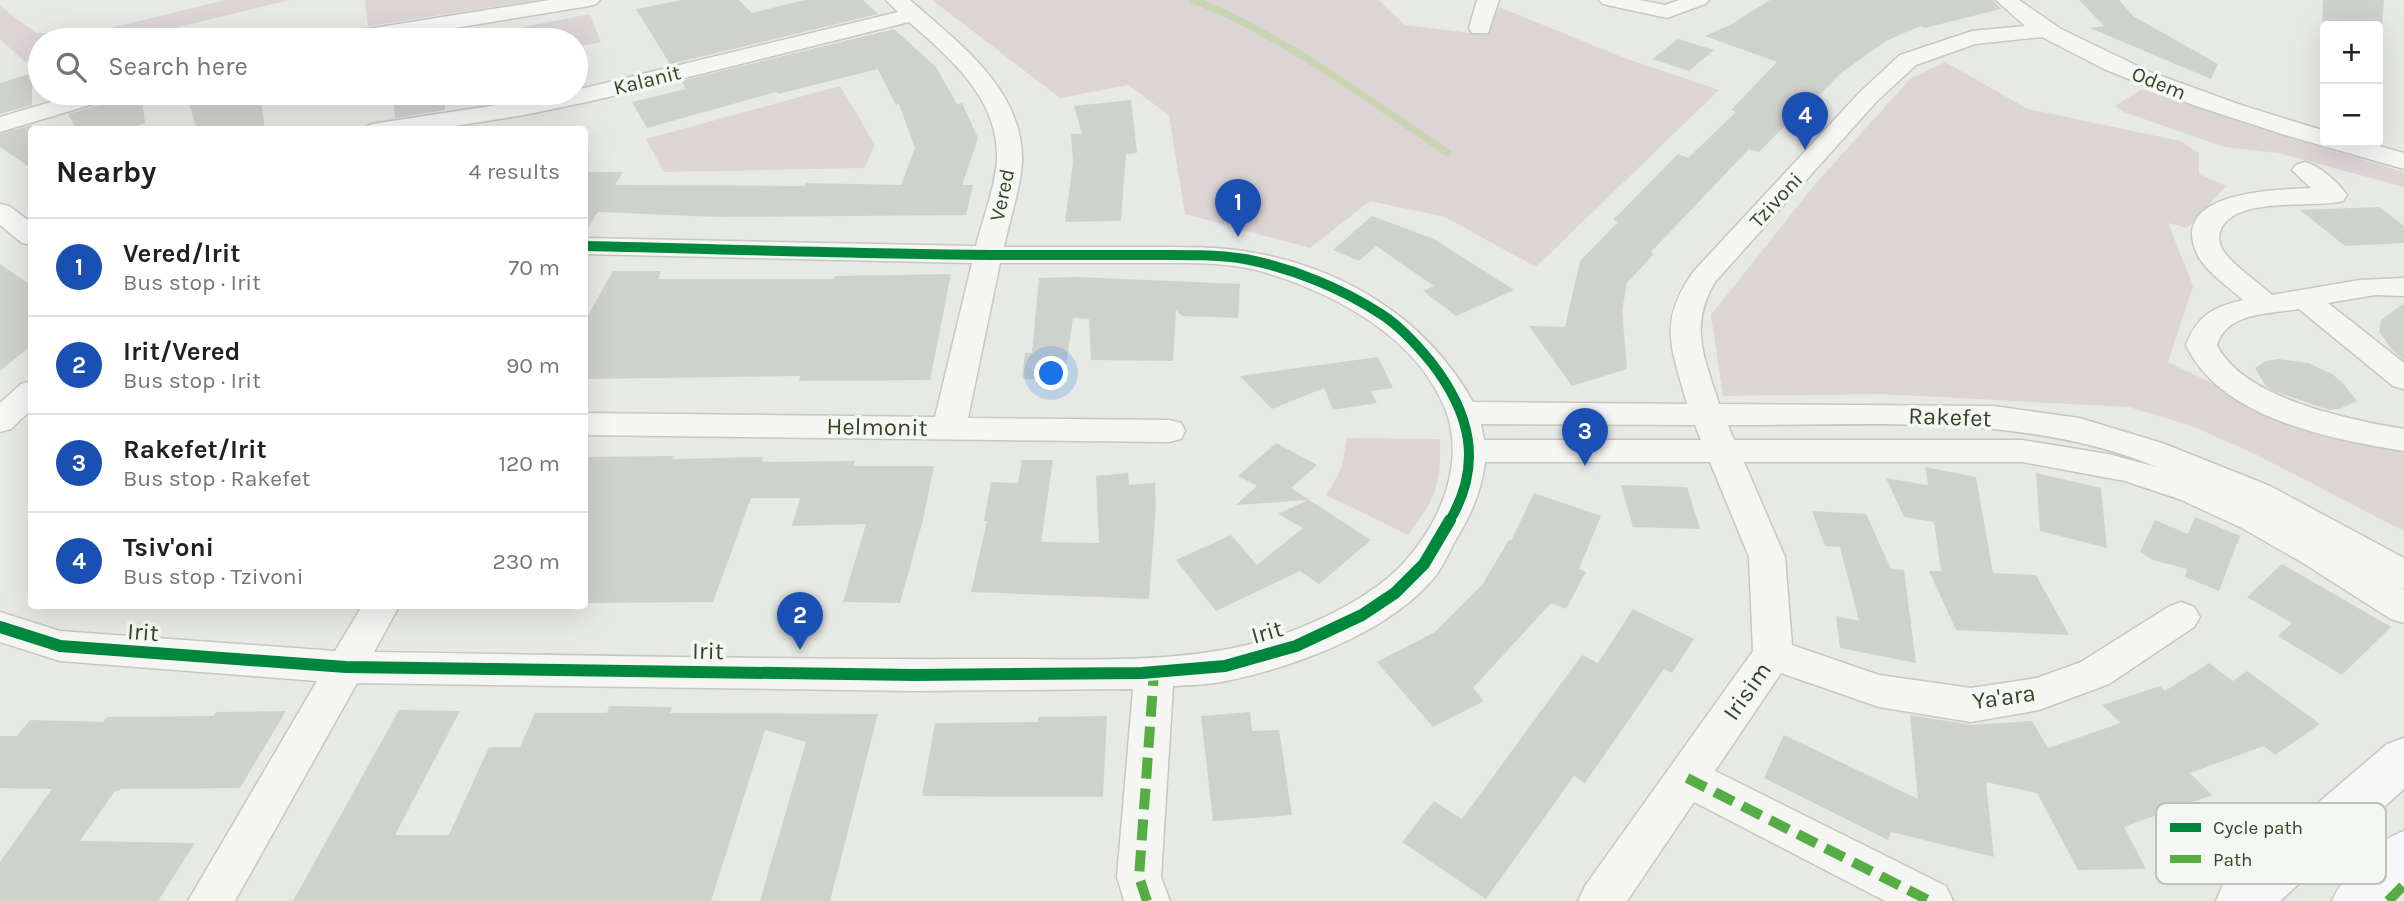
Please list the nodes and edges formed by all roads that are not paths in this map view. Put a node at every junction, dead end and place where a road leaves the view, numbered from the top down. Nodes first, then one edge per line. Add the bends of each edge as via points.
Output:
1 (589, 0) edge
2 (1488, 0) edge
3 (1611, 0) edge
4 (1698, 0) edge
5 (2007, 0) edge
6 (905, 8) edge
7 (416, 28) edge
8 (1480, 28) dead end
9 (2045, 30) junction
10 (588, 95) edge
11 (66, 105) edge
12 (538, 105) edge
13 (0, 125) edge
14 (405, 126) edge
15 (2320, 138) edge
16 (2355, 147) edge
17 (2404, 161) edge
18 (2305, 170) dead end
19 (588, 246) edge
20 (990, 255) junction
21 (2404, 287) edge
22 (2305, 299) junction
23 (2267, 306) junction
24 (2404, 379) edge
25 (28, 395) edge
26 (1463, 412) junction
27 (1706, 413) junction
28 (0, 421) edge
29 (588, 424) edge
30 (949, 428) junction
31 (1169, 431) dead end
32 (2404, 440) edge
33 (1721, 450) junction
34 (1470, 451) junction
35 (2404, 575) edge
36 (379, 609) edge
37 (2404, 609) edge
38 (2181, 617) dead end
39 (0, 628) edge
40 (1773, 653) junction
41 (346, 667) junction
42 (1154, 672) junction
43 (2404, 759) edge
44 (1687, 778) junction
45 (2353, 803) edge
46 (2404, 854) edge
47 (2386, 872) edge
48 (2260, 884) edge
49 (2375, 884) edge
50 (211, 901) edge
51 (1147, 901) edge
52 (1601, 901) edge
53 (1930, 901) edge
54 (2242, 901) edge
55 (2358, 901) edge

1 - 7 street
2 - 8 street
3 - 4 street via 1667,12
5 - 9 street, Odem
6 - 10 street, Kalanit
6 - 20 street, Vered via 980,79 996,100 1010,136 1010,159
9 - 15 street, Odem via 2156,83
9 - 27 street, Tzivoni via 1972,38 1908,60 1868,97 1703,278 1688,303 1685,342
11 - 13 street
12 - 14 street, Kalanit
16 - 17 street
18 - 23 street via 2334,195 2227,206 2211,219 2205,237 2211,254
19 - 20 street, Irit
20 - 26 street, Irit via 1197,255 1242,259 1295,272 1348,296 1399,327 1433,363
20 - 30 street, Vered
21 - 22 street
22 - 23 street
22 - 24 street
23 - 32 street via 2231,312 2210,326 2202,342 2207,362 2258,398 2315,421
25 - 28 street
26 - 27 street, Rakefet
26 - 34 street, Irit
27 - 33 street, Irisim
27 - 35 street, Rakefet via 1993,417 2079,429 2150,450 2259,495
29 - 30 street, Helmonit
30 - 31 street, Helmonit
33 - 34 street, Rakefet
33 - 37 street, Rakefet via 2022,450 2099,463 2227,506 2314,551
33 - 40 street, Irisim via 1767,556
34 - 42 street, Irit via 1464,491 1452,517 1424,564 1395,593 1362,615 1296,646 1225,666
36 - 41 street
38 - 40 street, Ya'ara via 2095,673 2039,694 1970,705 1879,691
39 - 41 street, Irit via 60,646
40 - 44 street, Irisim
41 - 42 street, Irit via 914,675
41 - 50 street
42 - 51 street via 1139,877
43 - 45 main road
44 - 52 street, Irisim
44 - 53 street
46 - 47 main road
48 - 54 main road
49 - 55 main road

